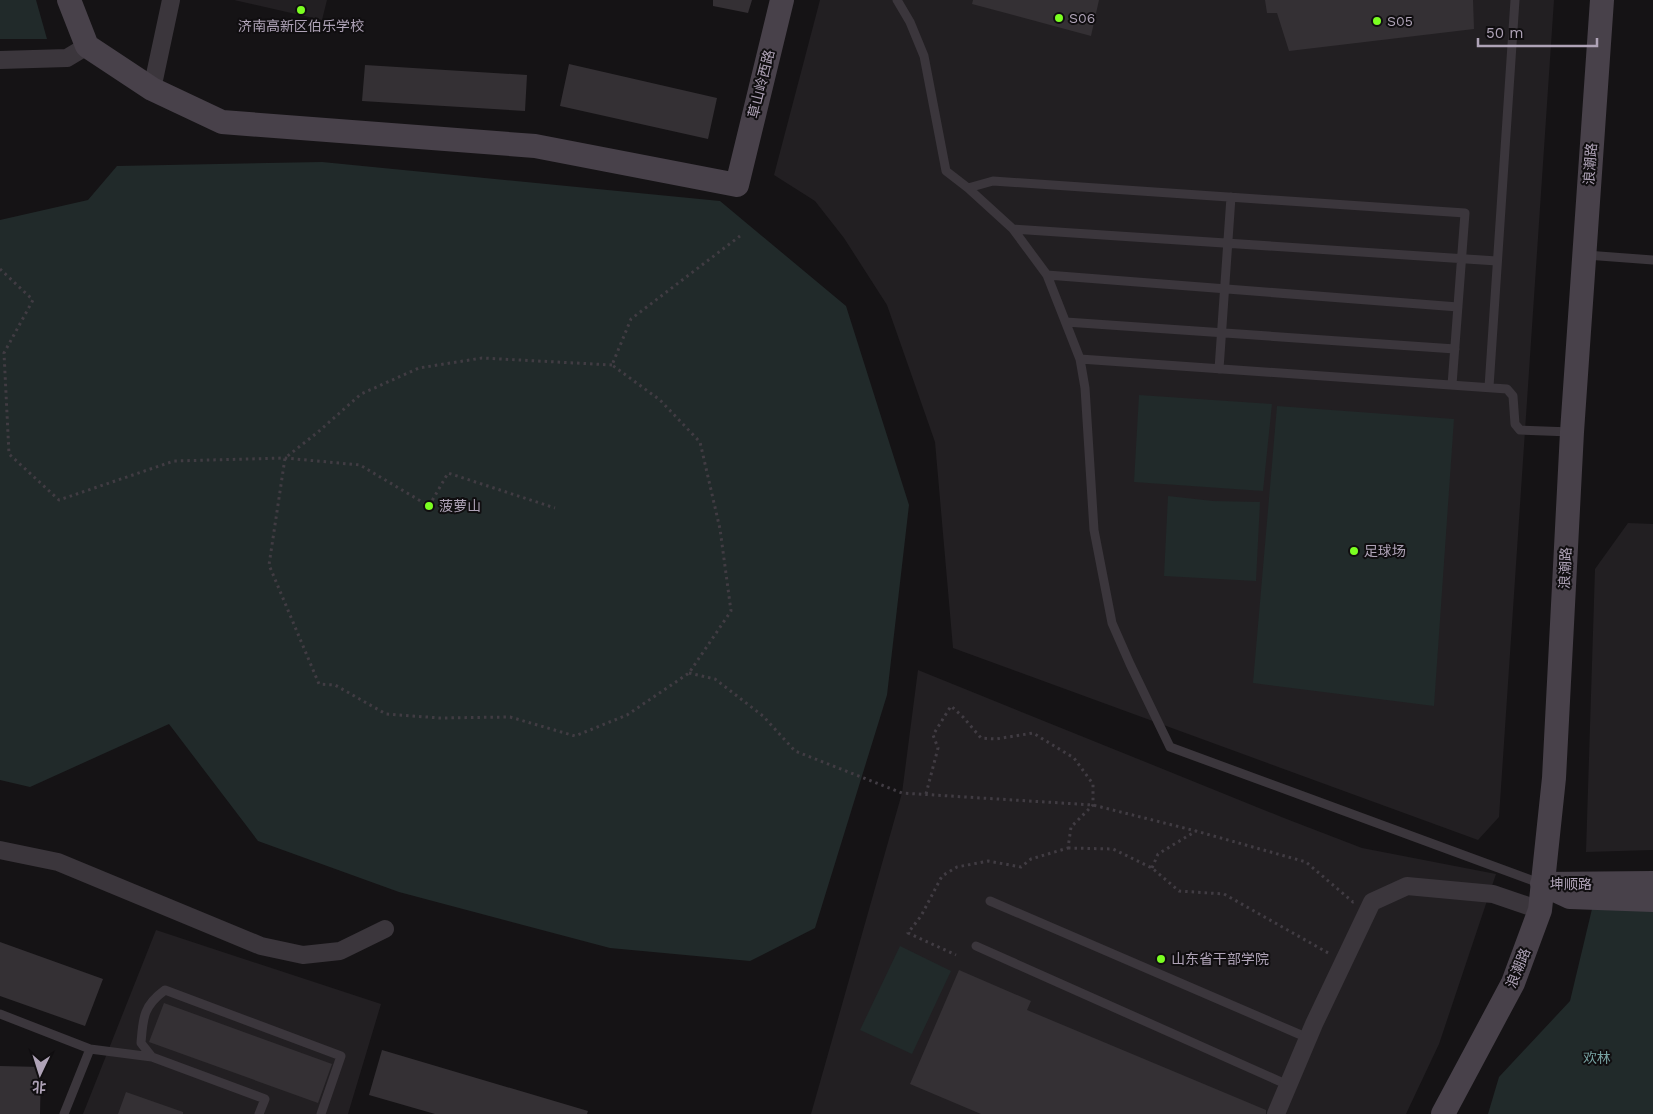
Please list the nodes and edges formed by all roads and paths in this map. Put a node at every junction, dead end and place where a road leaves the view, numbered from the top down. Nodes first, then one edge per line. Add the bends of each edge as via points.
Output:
1 (69, 0) edge
2 (171, 0) edge
3 (782, 0) edge
4 (897, 0) edge
5 (1515, 0) edge
6 (1602, 0) edge
7 (88, 46) junction
8 (0, 60) edge
9 (152, 89) junction
10 (968, 188) junction
11 (1231, 197) junction
12 (1013, 229) junction
13 (740, 236) dead end
14 (1228, 243) junction
15 (1584, 255) junction
16 (1462, 259) junction
17 (1653, 260) edge
18 (1497, 261) junction
19 (0, 269) edge
20 (1047, 276) junction
21 (1225, 289) junction
22 (1458, 307) junction
23 (1066, 322) junction
24 (1222, 333) junction
25 (1455, 349) junction
26 (1080, 359) junction
27 (612, 365) junction
28 (1219, 369) junction
29 (1452, 385) junction
30 (1489, 387) junction
31 (1572, 432) junction
32 (285, 458) junction
33 (555, 508) dead end
34 (689, 673) junction
35 (926, 794) junction
36 (1093, 805) junction
37 (1196, 831) junction
38 (1068, 848) junction
39 (0, 850) edge
40 (1152, 868) junction
41 (1653, 883) edge
42 (1542, 884) junction
43 (1653, 900) edge
44 (990, 901) dead end
45 (1372, 902) junction
46 (1540, 910) junction
47 (385, 929) dead end
48 (976, 946) dead end
49 (956, 955) dead end
50 (1343, 961) junction
51 (0, 1014) edge
52 (1308, 1038) junction
53 (90, 1049) junction
54 (152, 1057) junction
55 (1288, 1085) junction
56 (64, 1114) edge
57 (259, 1114) edge
58 (322, 1114) edge
59 (1276, 1114) edge
60 (1444, 1114) edge

1 - 7 street
2 - 9 street
3 - 9 street, 草山岭西路 via 737,185 535,146 222,122
4 - 10 lane via 924,56 946,171
5 - 18 lane
6 - 15 street, 浪潮路
7 - 8 street via 67,58
7 - 9 street
10 - 11 lane via 993,182
10 - 12 lane
11 - 14 lane
11 - 16 lane via 1466,213
12 - 14 lane
12 - 20 lane
13 - 27 path via 630,320
14 - 16 lane
14 - 21 lane
15 - 17 lane
15 - 31 street, 浪潮路
16 - 18 lane
16 - 22 lane
18 - 30 lane
19 - 32 path via 33,300 4,353 9,454 59,500 174,461
20 - 21 lane
20 - 23 lane
21 - 22 lane
21 - 24 lane
22 - 25 lane
23 - 24 lane
23 - 26 lane
24 - 25 lane
24 - 28 lane
25 - 29 lane
26 - 28 lane
26 - 42 lane via 1085,388 1094,530 1112,623 1170,747
27 - 32 path via 482,358 420,368 361,394
27 - 34 path via 660,400 700,442 720,529 731,611
28 - 29 lane
29 - 30 lane
30 - 31 lane via 1507,389 1513,396 1515,424 1520,430
31 - 42 street, 浪潮路 via 1554,778
32 - 33 path via 360,465 429,506 448,473
32 - 34 path via 269,565 319,684 335,685 386,714 440,718 510,717 575,736 627,716
34 - 35 path via 716,679 763,716 795,752 902,793
35 - 36 path
35 - 36 path via 938,748 933,735 951,706 981,738 1033,733 1074,758 1093,784
36 - 37 path
36 - 38 path via 1071,827
37 - 40 path via 1158,854
37 - 45 path via 1306,862 1353,902
38 - 40 path via 1113,850
38 - 49 path via 1031,859 1021,867 988,860 957,867 942,876 922,916 908,933
39 - 47 street via 58,862 261,946 303,955 340,950
40 - 50 path via 1179,891 1224,894
41 - 42 street, 坤顺路
42 - 43 street, 坤顺路 via 1570,897
42 - 46 street, 浪潮路
44 - 52 lane
45 - 46 street via 1407,886 1493,894
45 - 50 street
46 - 60 street, 浪潮路 via 1513,983
48 - 55 lane
50 - 52 street
51 - 53 lane
52 - 55 street
53 - 54 lane
53 - 56 lane
54 - 57 lane via 265,1099
54 - 58 lane via 141,1043 143,1017 153,999 165,990 341,1056
55 - 59 street

